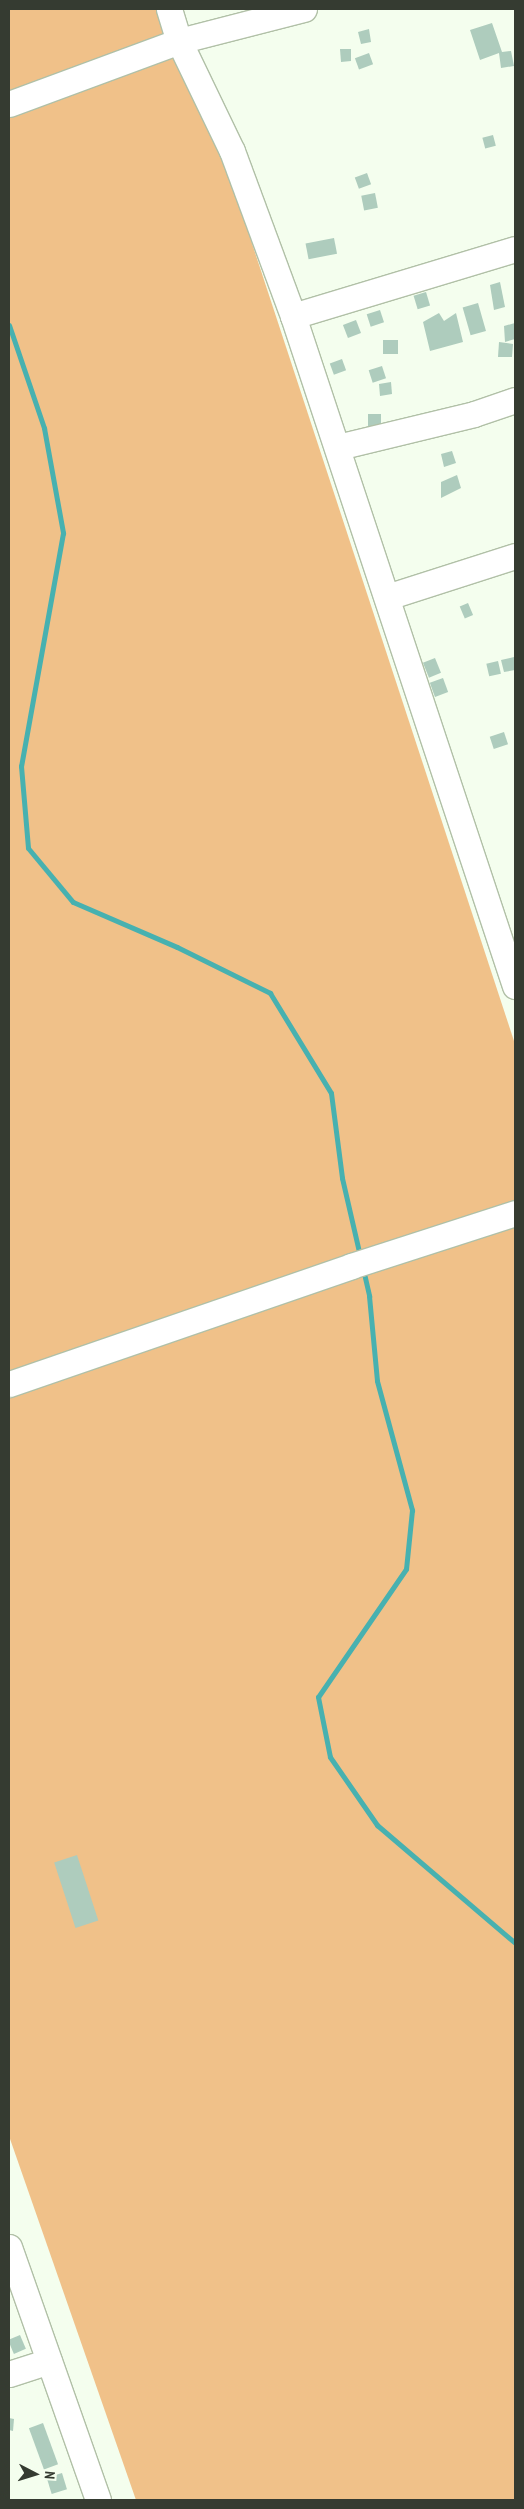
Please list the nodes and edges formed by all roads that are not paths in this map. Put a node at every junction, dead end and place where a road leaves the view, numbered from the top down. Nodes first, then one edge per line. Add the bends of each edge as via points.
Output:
1 (169, 9) edge
2 (304, 9) edge
3 (179, 41) junction
4 (9, 104) edge
5 (515, 249) edge
6 (293, 316) junction
7 (515, 400) edge
8 (338, 446) junction
9 (515, 556) edge
10 (387, 597) junction
11 (505, 923) edge
12 (515, 986) edge
13 (515, 1213) edge
14 (9, 1384) edge
15 (10, 2252) edge
16 (49, 2361) junction
17 (9, 2374) edge
18 (98, 2500) edge

1 - 3 street
2 - 3 street
3 - 4 street
3 - 6 street via 232,151
5 - 6 street
6 - 8 street
7 - 8 street via 474,414
8 - 10 street
9 - 10 street
10 - 11 street
11 - 12 street
13 - 14 street
15 - 16 street
16 - 17 street
16 - 18 street

